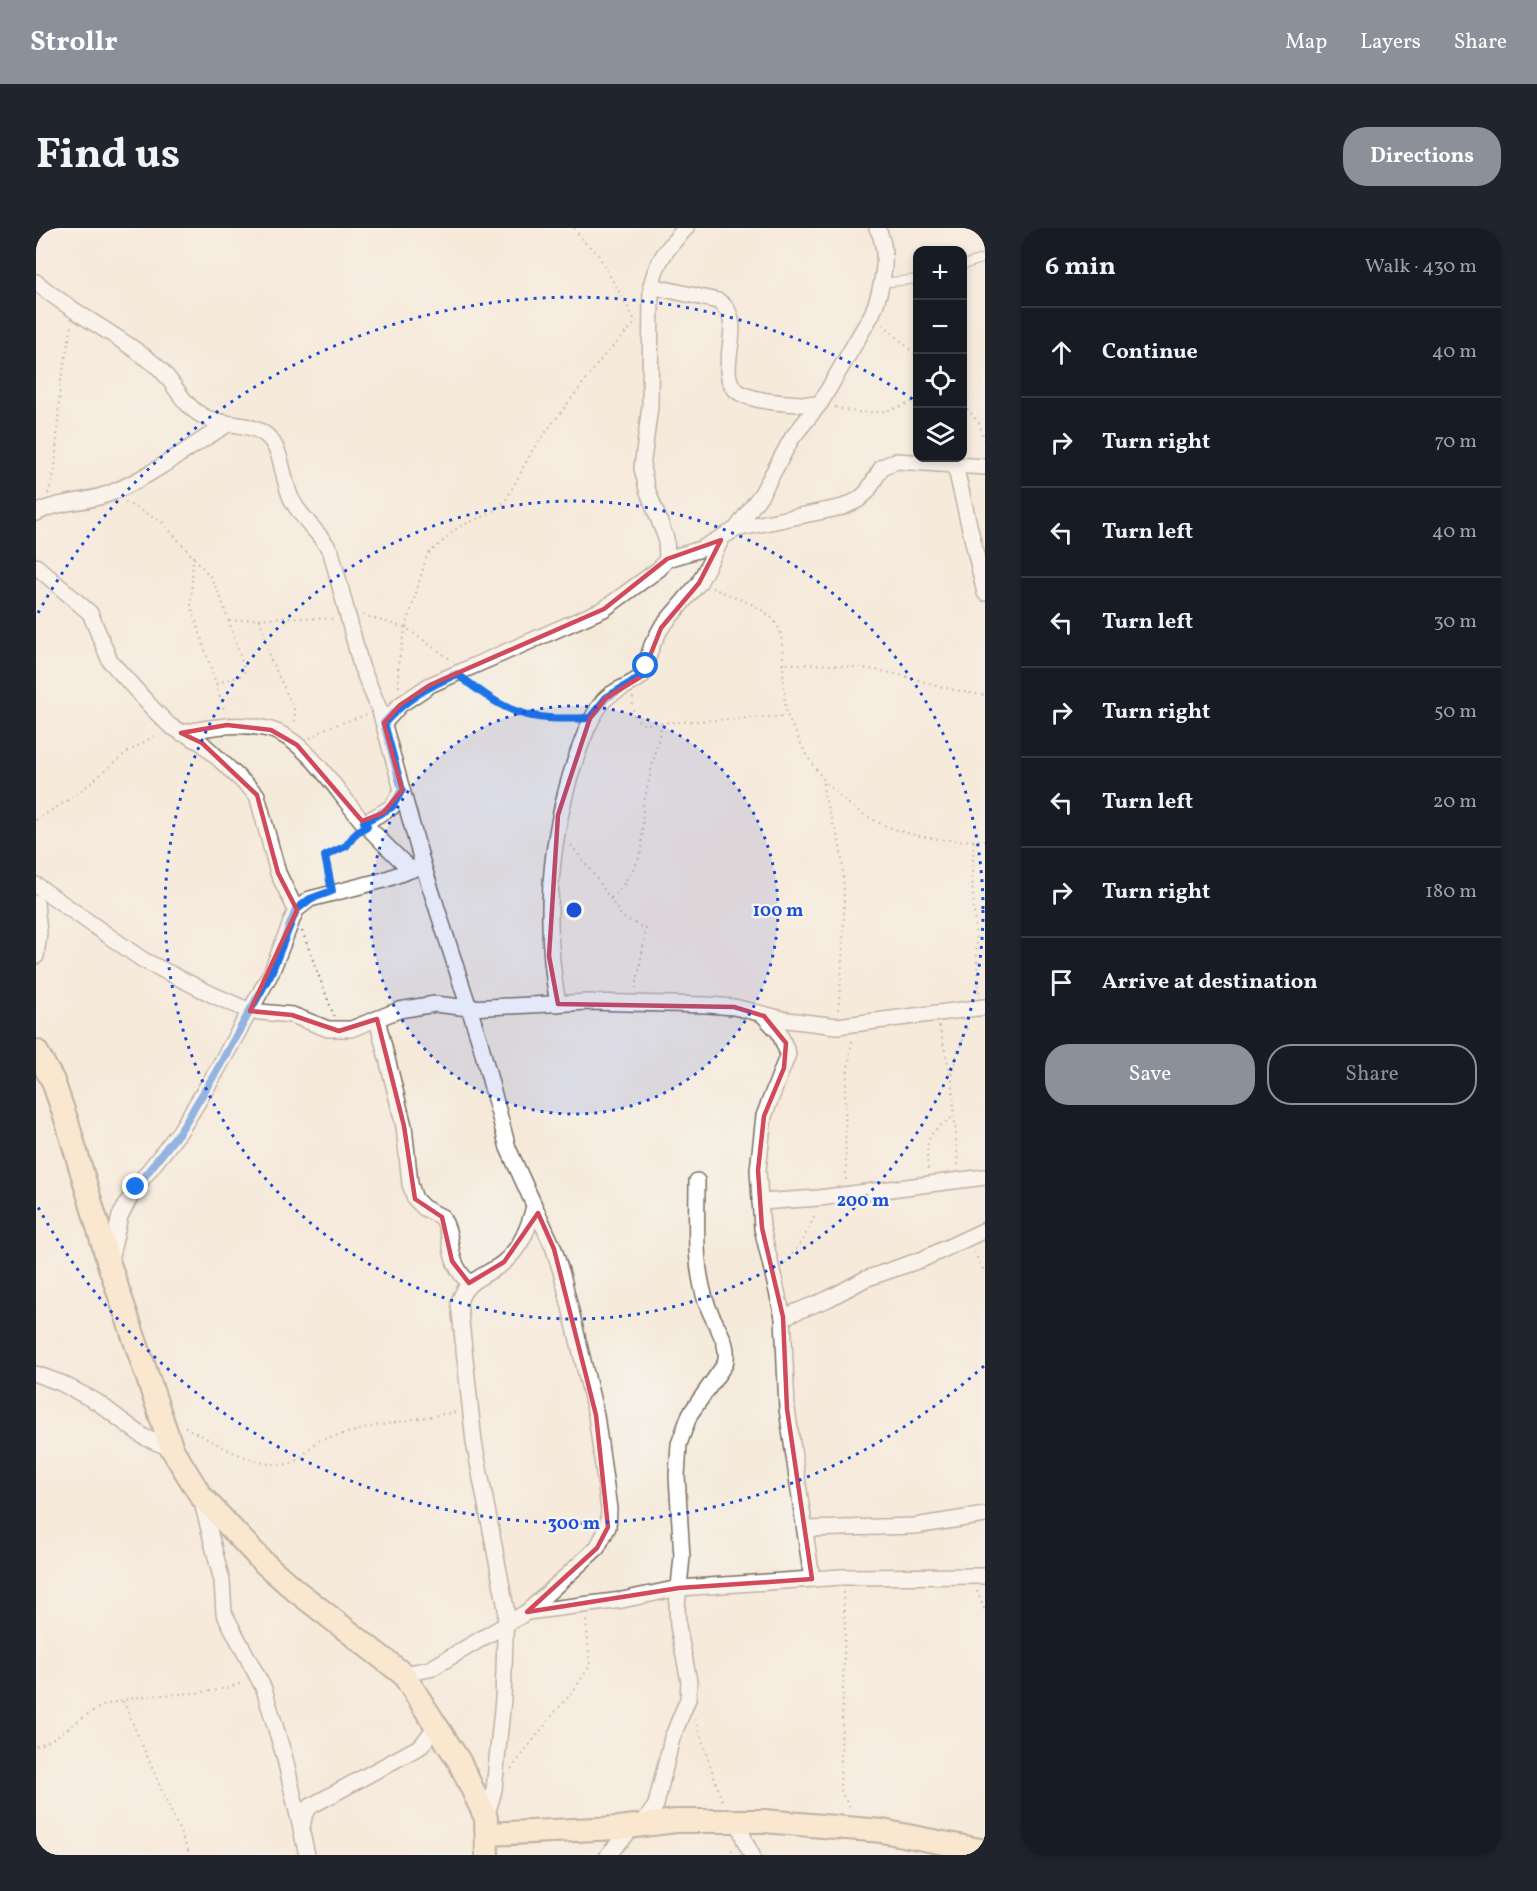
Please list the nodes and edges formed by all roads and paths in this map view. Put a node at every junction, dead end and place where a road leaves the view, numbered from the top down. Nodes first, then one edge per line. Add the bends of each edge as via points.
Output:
1 (574, 228) edge
2 (686, 228) edge
3 (877, 228) edge
4 (985, 258) edge
5 (967, 264) edge
6 (913, 280) edge
7 (36, 282) edge
8 (881, 283) junction
9 (651, 286) junction
10 (651, 307) junction
11 (75, 314) junction
12 (872, 314) junction
13 (636, 322) junction
14 (915, 354) edge
15 (913, 401) edge
16 (819, 404) junction
17 (966, 408) edge
18 (228, 424) junction
19 (985, 445) edge
20 (955, 465) junction
21 (985, 467) edge
22 (109, 494) junction
23 (38, 511) edge
24 (736, 529) junction
25 (721, 540) junction
26 (193, 556) junction
27 (667, 559) junction
28 (36, 566) edge
29 (699, 583) junction
30 (985, 593) edge
31 (347, 615) junction
32 (260, 620) junction
33 (228, 621) junction
34 (406, 628) junction
35 (781, 664) junction
36 (461, 672) junction
37 (635, 682) junction
38 (218, 683) junction
39 (985, 695) edge
40 (400, 705) junction
41 (787, 716) junction
42 (382, 717) junction
43 (590, 718) junction
44 (662, 723) junction
45 (227, 725) junction
46 (176, 729) junction
47 (293, 742) junction
48 (823, 782) junction
49 (402, 790) junction
50 (36, 820) edge
51 (365, 824) junction
52 (985, 840) edge
53 (569, 841) dead end
54 (974, 841) junction
55 (417, 867) junction
56 (36, 885) edge
57 (332, 891) junction
58 (611, 898) junction
59 (36, 903) edge
60 (295, 913) junction
61 (36, 956) edge
62 (558, 1004) junction
63 (633, 1004) junction
64 (980, 1007) edge
65 (469, 1008) junction
66 (250, 1011) junction
67 (935, 1012) junction
68 (764, 1016) junction
69 (377, 1019) junction
70 (854, 1025) junction
71 (837, 1026) junction
72 (339, 1030) junction
73 (36, 1051) edge
74 (952, 1079) junction
75 (955, 1115) junction
76 (985, 1177) edge
77 (697, 1181) dead end
78 (959, 1181) junction
79 (930, 1184) junction
80 (846, 1194) junction
81 (819, 1198) junction
82 (760, 1202) junction
83 (534, 1206) junction
84 (985, 1230) edge
85 (969, 1238) junction
86 (109, 1264) junction
87 (985, 1273) edge
88 (774, 1278) junction
89 (469, 1283) junction
90 (783, 1317) junction
91 (36, 1374) edge
92 (470, 1410) junction
93 (185, 1427) dead end
94 (172, 1449) junction
95 (201, 1496) junction
96 (985, 1515) edge
97 (807, 1529) junction
98 (980, 1576) edge
99 (842, 1577) junction
100 (812, 1579) junction
101 (679, 1588) junction
102 (584, 1605) junction
103 (985, 1611) edge
104 (527, 1612) junction
105 (507, 1626) junction
106 (255, 1669) junction
107 (403, 1674) junction
108 (688, 1699) junction
109 (123, 1701) junction
110 (437, 1725) junction
111 (36, 1746) edge
112 (494, 1790) junction
113 (733, 1820) junction
114 (634, 1826) junction
115 (301, 1830) junction
116 (861, 1830) junction
117 (487, 1836) edge
118 (977, 1852) edge
119 (190, 1855) edge
120 (307, 1855) edge
121 (608, 1855) edge
122 (752, 1855) edge

1 - 13 path via 597,253
2 - 9 street via 665,250 655,267
3 - 8 street via 884,250
4 - 5 lane
6 - 8 lane
7 - 11 street
8 - 12 street
9 - 10 street
9 - 16 street via 724,305 730,314 732,336 727,372 740,393
10 - 13 path
10 - 27 street via 650,406 642,468 666,538
11 - 18 street via 161,370 201,416
11 - 23 path via 60,385 52,486
12 - 14 path
12 - 16 street
13 - 34 path via 603,357 533,449 505,502 490,514 460,526 427,555
15 - 16 path via 883,413
16 - 24 street via 792,438 762,493
17 - 19 path via 980,424
18 - 22 street
18 - 31 street via 248,427 266,436 276,450 297,509 331,552
20 - 21 street
20 - 24 street via 896,461 882,467 867,492 843,507
20 - 30 street
22 - 23 street
22 - 26 path via 162,522
24 - 25 street
25 - 27 street
25 - 29 street
26 - 33 path via 210,576
26 - 38 path via 191,604
27 - 36 street via 604,609
28 - 46 street via 90,613 110,661
29 - 35 path via 767,615 778,627
29 - 37 street via 662,628 642,676
31 - 32 path
31 - 34 path
31 - 42 street via 361,666
32 - 33 path
32 - 47 path via 270,658 295,711
33 - 38 path via 246,671
34 - 36 path
34 - 40 path via 398,665
35 - 39 path via 819,664 891,673
35 - 41 path
36 - 40 street via 430,685
36 - 43 path via 488,698 516,713 547,720
37 - 43 street via 606,698
37 - 44 path via 633,702 637,720 643,724
38 - 45 path
40 - 42 street
41 - 44 path
41 - 48 path
42 - 47 path via 329,727
42 - 49 street
43 - 62 street via 561,807 554,848 549,956
44 - 58 path via 643,806 642,848 638,861
45 - 46 street
45 - 47 street via 271,730
46 - 50 path via 126,753 76,795
46 - 60 street via 202,743 257,795 278,873
47 - 51 street via 323,771
48 - 54 path via 875,823 907,834
48 - 71 path via 825,804 842,858 844,928
49 - 51 street via 392,807
49 - 55 street
51 - 55 street
51 - 57 path via 346,846 325,856
52 - 54 path
53 - 58 path
54 - 64 path via 972,877
55 - 57 street via 384,880
55 - 65 street
56 - 66 street via 143,960
57 - 60 street via 310,899
58 - 63 path via 622,917 646,929
59 - 61 street
60 - 66 street via 271,973
60 - 72 path
62 - 63 street
62 - 65 street
63 - 68 street via 734,1007
64 - 67 street
64 - 74 path via 955,1060
65 - 69 street via 417,1005
65 - 83 street via 508,1148
66 - 72 street via 292,1015
66 - 86 street via 180,1131 136,1187 120,1216
67 - 70 street
67 - 74 path
68 - 71 street
68 - 82 street via 779,1032 788,1054 760,1137
69 - 72 street
69 - 89 street via 404,1126 415,1199 442,1217 452,1262
70 - 71 street
70 - 80 path via 845,1090
73 - 86 street via 53,1081
74 - 75 path
75 - 78 path
75 - 79 path via 927,1140
76 - 78 street
77 - 101 street via 701,1280 728,1356 690,1414 679,1444
78 - 79 street
79 - 80 street
80 - 81 street
81 - 82 street
81 - 88 path via 803,1240
82 - 88 street
83 - 89 street via 519,1245 504,1262
83 - 104 street via 563,1278 596,1415 609,1509 608,1527 597,1548
84 - 85 street
85 - 87 path
85 - 90 street
86 - 94 street
88 - 90 street
89 - 92 street via 461,1292 459,1303
90 - 97 street via 787,1409
91 - 94 street via 97,1402 144,1437
92 - 93 path via 323,1439 316,1441 300,1459 273,1465 250,1459
92 - 105 street
94 - 95 street
95 - 106 street via 222,1581 227,1621
95 - 107 street via 262,1561
96 - 97 street via 915,1526
97 - 100 street
98 - 99 street
98 - 103 path via 977,1596
99 - 100 street
99 - 116 path via 845,1626 840,1784
100 - 101 street
101 - 102 street
101 - 108 street via 678,1626 687,1665
102 - 104 street
102 - 112 path via 590,1666
104 - 105 street
105 - 107 street via 430,1670
105 - 112 street
106 - 109 path via 243,1683 234,1686 142,1695
106 - 115 street via 285,1759
107 - 110 street
108 - 113 path
108 - 114 street via 672,1738 656,1805 647,1818
109 - 111 path via 103,1707 65,1733
109 - 119 path
110 - 115 street via 421,1746 311,1806
110 - 117 street via 459,1761
112 - 117 street
113 - 114 street
113 - 116 street
113 - 122 street
114 - 117 street
114 - 121 street
115 - 120 street
116 - 118 street via 913,1836

